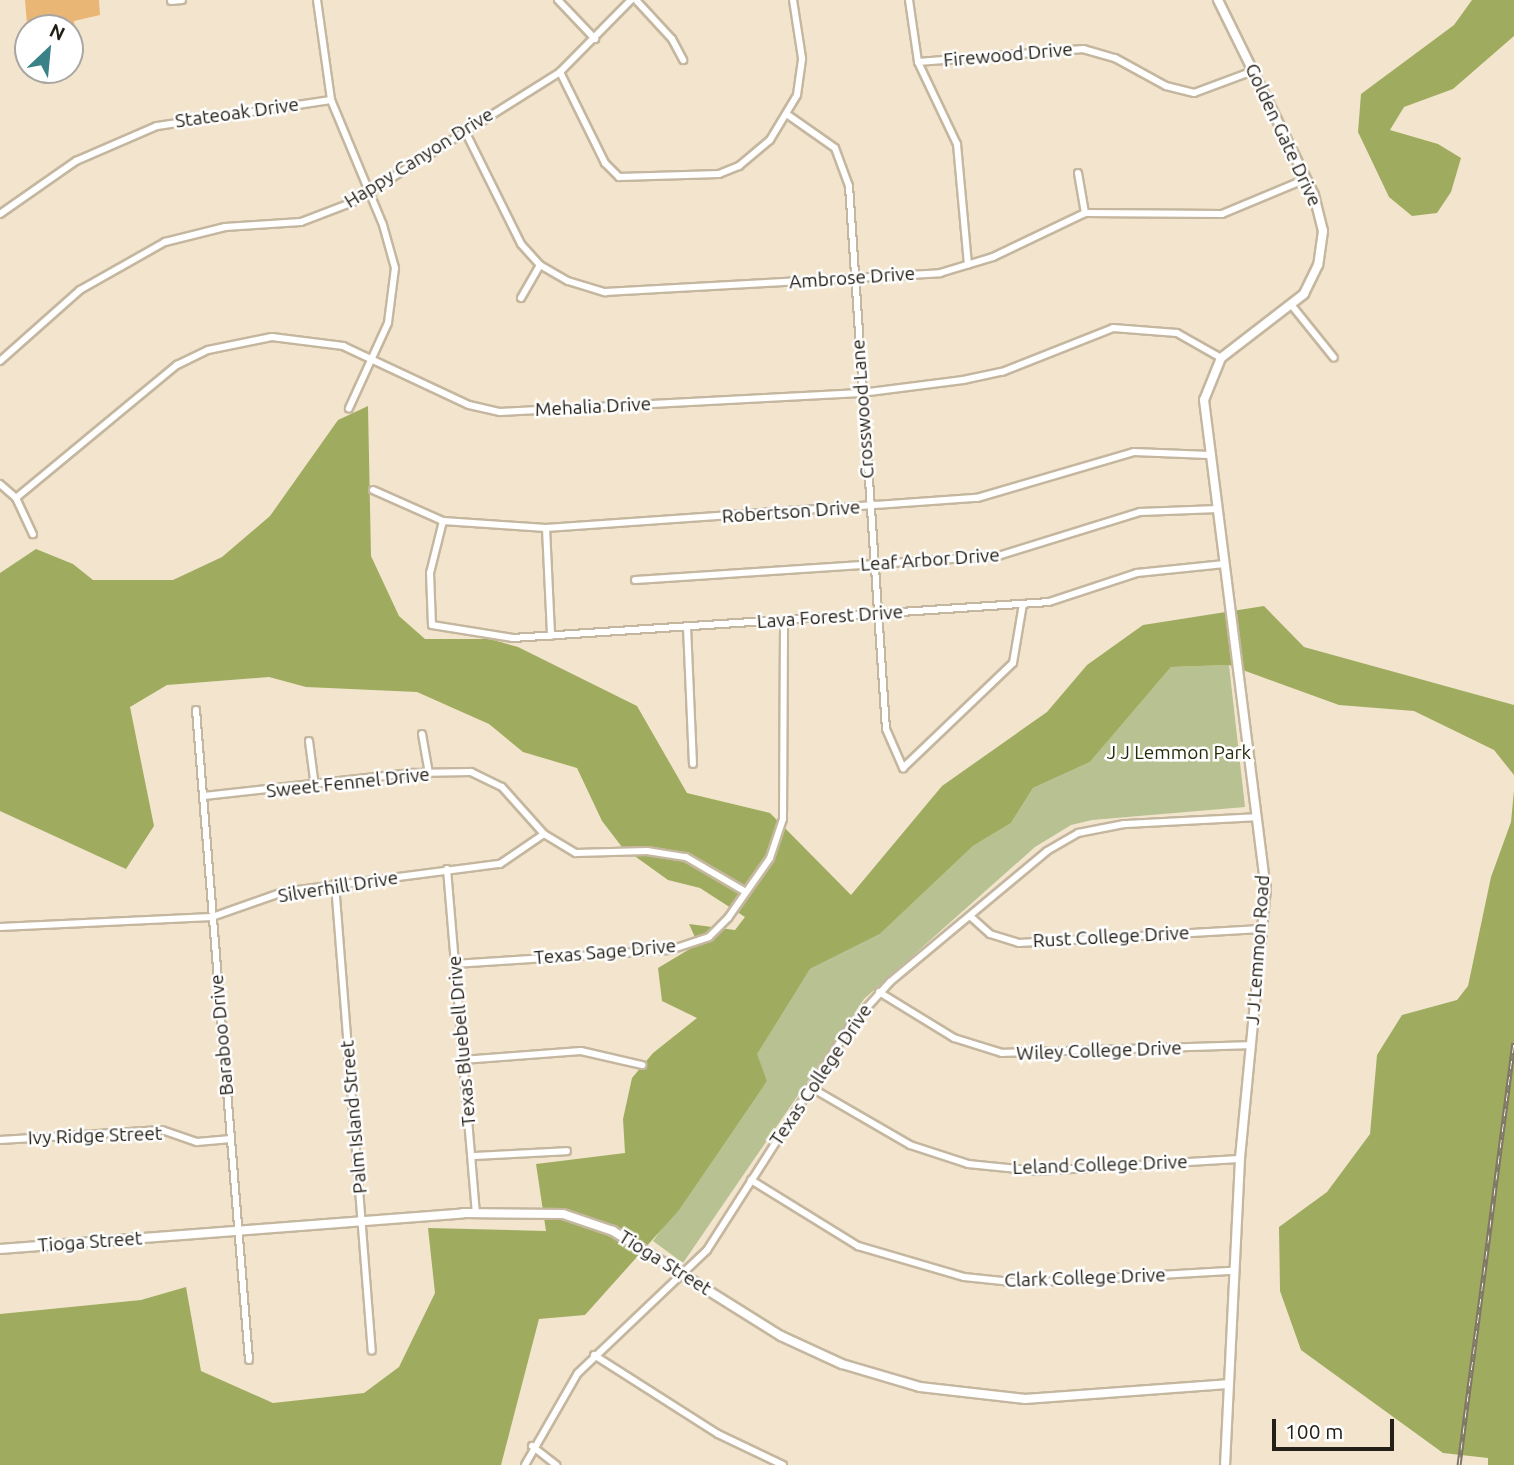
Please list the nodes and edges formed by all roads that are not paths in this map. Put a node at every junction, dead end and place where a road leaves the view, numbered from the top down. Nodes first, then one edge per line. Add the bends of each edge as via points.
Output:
1 (182, 0) edge
2 (317, 0) edge
3 (558, 0) edge
4 (634, 0) edge
5 (793, 0) edge
6 (909, 0) edge
7 (1218, 0) edge
8 (171, 1) edge
9 (595, 39) junction
10 (683, 60) dead end
11 (918, 62) junction
12 (1253, 71) junction
13 (560, 72) junction
14 (331, 100) junction
15 (788, 115) junction
16 (464, 130) junction
17 (1078, 173) dead end
18 (1306, 179) junction
19 (367, 192) junction
20 (1084, 213) junction
21 (0, 214) edge
22 (540, 265) junction
23 (968, 265) junction
24 (854, 278) junction
25 (521, 298) dead end
26 (1293, 307) junction
27 (1221, 358) junction
28 (1334, 358) dead end
29 (372, 360) junction
30 (0, 361) edge
31 (861, 393) junction
32 (349, 408) dead end
33 (1209, 455) junction
34 (0, 484) edge
35 (373, 490) dead end
36 (16, 498) junction
37 (871, 507) junction
38 (1218, 509) junction
39 (443, 521) junction
40 (546, 528) junction
41 (33, 534) dead end
42 (874, 564) junction
43 (1225, 564) junction
44 (635, 580) dead end
45 (1023, 604) junction
46 (879, 614) junction
47 (784, 620) junction
48 (687, 626) junction
49 (551, 636) junction
50 (196, 710) dead end
51 (422, 734) dead end
52 (309, 741) dead end
53 (693, 764) dead end
54 (429, 772) junction
55 (315, 787) junction
56 (204, 796) junction
57 (1257, 817) junction
58 (544, 834) junction
59 (447, 869) junction
60 (334, 884) junction
61 (746, 892) junction
62 (970, 916) junction
63 (212, 917) junction
64 (0, 927) edge
65 (1261, 929) junction
66 (454, 964) junction
67 (879, 992) junction
68 (1251, 1045) junction
69 (462, 1060) junction
70 (642, 1065) dead end
71 (810, 1087) junction
72 (231, 1139) junction
73 (0, 1140) edge
74 (567, 1151) dead end
75 (473, 1156) junction
76 (1240, 1159) junction
77 (751, 1180) junction
78 (475, 1213) junction
79 (362, 1222) junction
80 (238, 1230) junction
81 (0, 1249) edge
82 (1233, 1271) junction
83 (685, 1275) junction
84 (372, 1350) dead end
85 (594, 1355) junction
86 (249, 1360) dead end
87 (1227, 1384) junction
88 (532, 1446) junction
89 (770, 1462) edge
90 (525, 1465) edge
91 (556, 1465) edge
92 (783, 1465) edge
93 (1225, 1465) edge

1 - 8 street
2 - 14 street
3 - 9 street
4 - 9 street, Happy Canyon Drive
4 - 10 street via 672,39
5 - 15 street via 803,58
6 - 11 street
7 - 12 street, Golden Gate Drive
9 - 13 street, Happy Canyon Drive
11 - 12 street, Firewood Drive via 1083,49 1186,93 1214,89
11 - 23 street via 957,144
12 - 18 street, Golden Gate Drive
13 - 15 street via 605,163 628,179 719,174 762,148
13 - 16 street, Happy Canyon Drive
14 - 19 street
14 - 21 street, Stateoak Drive via 157,126 76,161
15 - 24 street, Crosswood Lane via 827,141 844,165
16 - 19 street, Happy Canyon Drive
16 - 22 street, Ambrose Drive via 521,244
17 - 20 street
18 - 20 street, Ambrose Drive via 1222,214
18 - 26 street, Golden Gate Drive via 1318,207 1322,242 1309,286
19 - 29 street via 395,268 390,316
19 - 30 street, Happy Canyon Drive via 301,222 212,230 148,250 80,290
20 - 23 street, Ambrose Drive
22 - 24 street, Ambrose Drive via 605,292
22 - 25 street
23 - 24 street, Ambrose Drive
24 - 31 street, Crosswood Lane
26 - 27 street, Golden Gate Drive
26 - 28 street
27 - 31 street, Mehalia Drive via 1177,333 1112,328 1002,372
27 - 33 street, J J Lemmon Road via 1204,400
29 - 31 street, Mehalia Drive via 469,405 500,412
29 - 32 street
29 - 36 street, Mehalia Drive via 343,346 300,337 208,349 149,386
31 - 37 street, Crosswood Lane
33 - 37 street, Robertson Drive via 1134,452 992,495
33 - 38 street, J J Lemmon Road
34 - 36 street
35 - 39 street, Robertson Drive
36 - 41 street
37 - 40 street, Robertson Drive
37 - 42 street, Crosswood Lane
38 - 42 street, Leaf Arbor Drive via 1140,512 998,556
38 - 43 street, J J Lemmon Road
39 - 40 street, Robertson Drive
39 - 49 street, Lava Forest Drive via 430,573 432,625 513,638
40 - 49 street
42 - 44 street, Leaf Arbor Drive
42 - 46 street, Crosswood Lane
43 - 45 street, Lava Forest Drive via 1137,573 1049,602
43 - 57 street, J J Lemmon Road
45 - 46 street, Lava Forest Drive
45 - 46 street, Crosswood Lane via 1013,663 903,768 886,729
46 - 47 street, Lava Forest Drive
47 - 48 street, Lava Forest Drive
47 - 61 street, Texas Sage Drive via 783,819 770,858
48 - 49 street, Lava Forest Drive
48 - 53 street
50 - 56 street, Baraboo Drive
51 - 54 street
52 - 55 street
54 - 55 street, Sweet Fennel Drive
54 - 58 street, Sweet Fennel Drive via 471,772 502,787
55 - 56 street, Sweet Fennel Drive
56 - 63 street, Baraboo Drive
57 - 62 street, Texas College Drive via 1124,824 1078,833 1047,851
57 - 65 street, J J Lemmon Road via 1266,888
58 - 59 street, Silverhill Drive via 500,864
58 - 61 street, Sweet Fennel Drive via 576,853 647,851 686,857
59 - 60 street, Silverhill Drive
59 - 66 street, Texas Bluebell Drive
60 - 63 street, Silverhill Drive via 283,892
60 - 79 street, Palm Island Street
61 - 66 street, Texas Sage Drive via 709,937 670,950
62 - 65 street, Rust College Drive via 990,934 1019,943
62 - 67 street, Texas College Drive
63 - 64 street, Silverhill Drive
63 - 72 street, Baraboo Drive
65 - 68 street, J J Lemmon Road
66 - 69 street, Texas Bluebell Drive
67 - 68 street, Wiley College Drive via 954,1038 1002,1053
67 - 71 street, Texas College Drive
68 - 76 street, J J Lemmon Road
69 - 70 street via 581,1051
69 - 75 street, Texas Bluebell Drive
71 - 76 street, Leland College Drive via 910,1145 968,1164 1038,1171
71 - 77 street, Texas College Drive
72 - 73 street, Ivy Ridge Street via 197,1142 162,1130
72 - 80 street, Baraboo Drive
74 - 75 street
75 - 78 street, Texas Bluebell Drive
76 - 82 street, J J Lemmon Road
77 - 82 street, Clark College Drive via 858,1246 964,1277 1022,1283
77 - 83 street, Texas College Drive via 708,1250
78 - 79 street, Tioga Street
78 - 83 street, Tioga Street via 563,1214 613,1231
79 - 80 street, Tioga Street
79 - 84 street, Palm Island Street
80 - 81 street, Tioga Street
80 - 86 street, Baraboo Drive
82 - 87 street, J J Lemmon Road
83 - 85 street, Texas College Drive
83 - 87 street, Tioga Street via 803,1347 842,1364 941,1391 1054,1399
85 - 88 street, Texas College Drive via 561,1394
85 - 89 street
87 - 93 street, J J Lemmon Road
88 - 90 street, Texas College Drive
88 - 91 street
89 - 92 street

